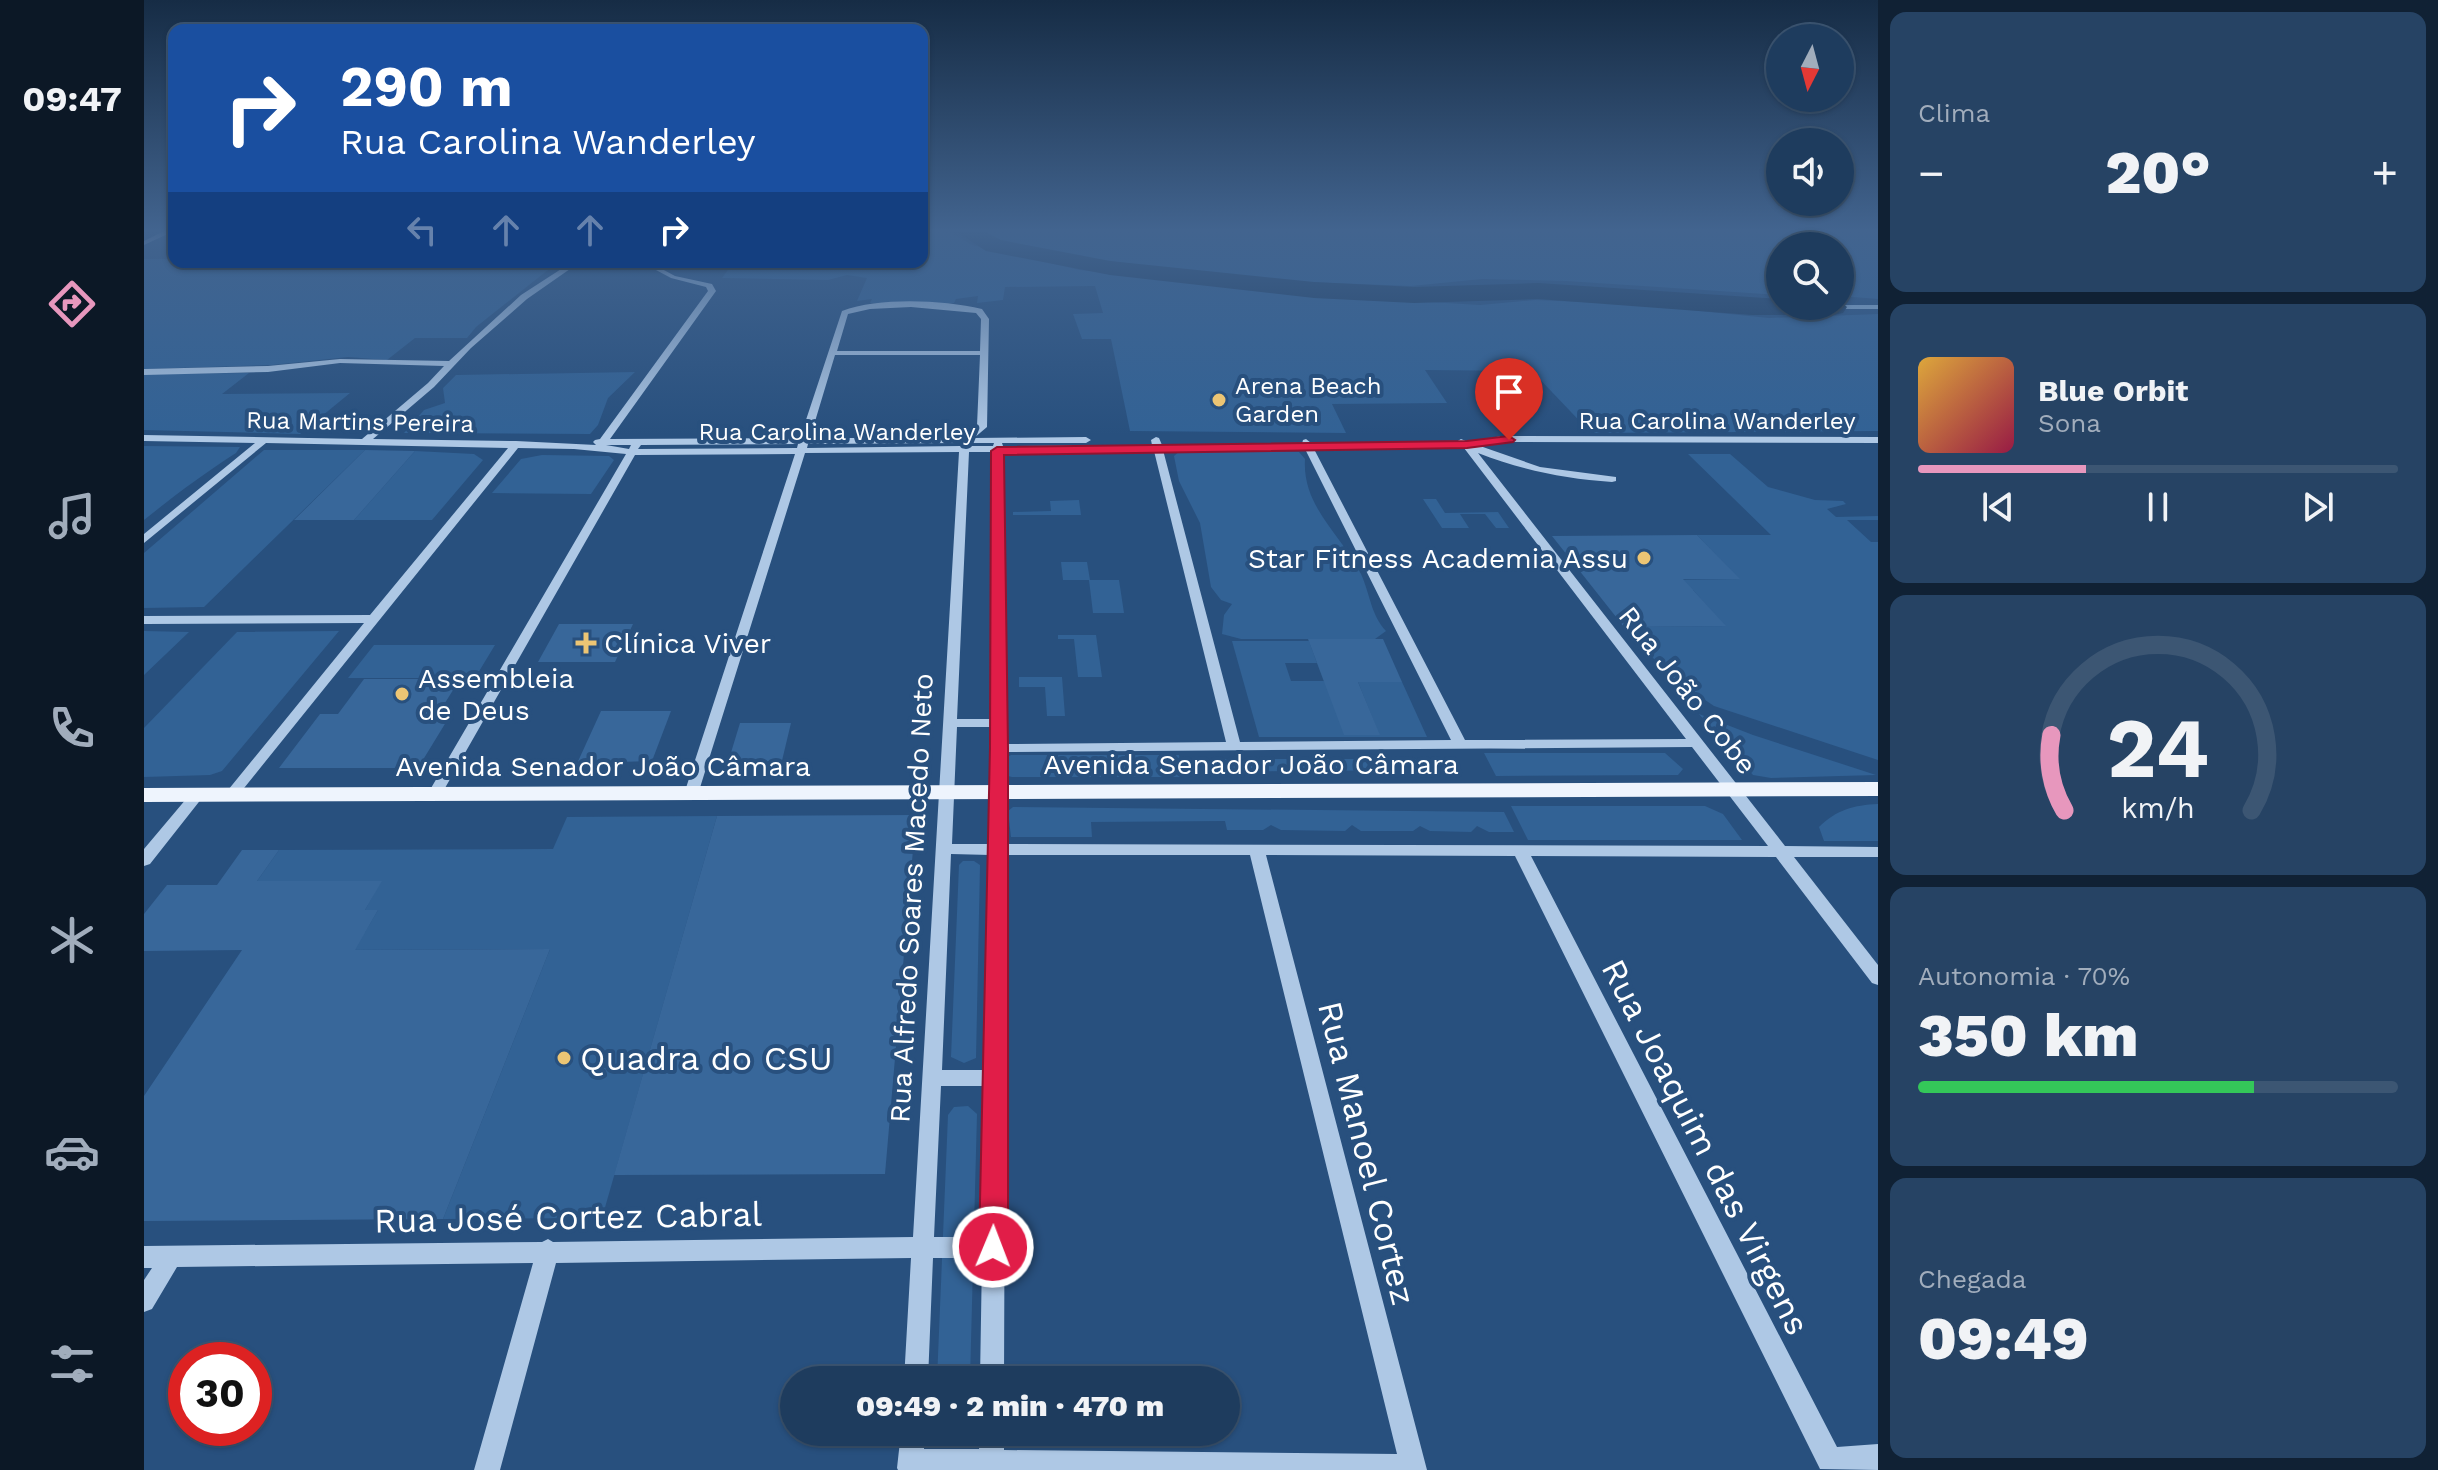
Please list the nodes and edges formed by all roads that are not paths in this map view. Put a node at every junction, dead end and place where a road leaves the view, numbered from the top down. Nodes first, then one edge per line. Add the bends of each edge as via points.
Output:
1 (523, 298) edge
2 (707, 298) edge
3 (833, 353) junction
4 (985, 353) junction
5 (450, 364) junction
6 (144, 372) edge
7 (982, 427) junction
8 (144, 438) edge
9 (1453, 438) junction
10 (264, 440) junction
11 (1509, 440) junction
12 (1878, 440) edge
13 (364, 442) junction
14 (1306, 442) junction
15 (516, 444) junction
16 (1157, 444) junction
17 (1467, 445) junction
18 (600, 446) junction
19 (801, 446) junction
20 (965, 446) junction
21 (998, 446) junction
22 (635, 447) junction
23 (1612, 479) dead end
24 (144, 540) edge
25 (374, 619) junction
26 (144, 620) edge
27 (951, 723) junction
28 (999, 723) junction
29 (1695, 743) junction
30 (1460, 744) junction
31 (1234, 746) junction
32 (999, 748) junction
33 (1878, 789) edge
34 (1734, 791) junction
35 (948, 793) junction
36 (998, 793) junction
37 (691, 794) junction
38 (144, 795) edge
39 (197, 795) junction
40 (231, 795) junction
41 (434, 795) junction
42 (945, 849) junction
43 (998, 849) junction
44 (1257, 851) junction
45 (1878, 852) edge
46 (1521, 853) junction
47 (1783, 854) junction
48 (144, 860) edge
49 (1878, 978) edge
50 (932, 1078) junction
51 (995, 1078) junction
52 (923, 1247) junction
53 (993, 1247) junction
54 (548, 1250) junction
55 (144, 1257) edge
56 (170, 1258) junction
57 (144, 1301) edge
58 (917, 1366) edge
59 (992, 1366) edge
60 (912, 1446) edge
61 (992, 1446) edge
62 (1878, 1457) edge
63 (1832, 1465) edge
64 (911, 1466) edge
65 (991, 1467) edge
66 (1414, 1469) edge
67 (487, 1470) edge

1 - 5 street
2 - 18 street
3 - 4 street
3 - 4 street via 845,313 863,307 979,311 985,319
3 - 19 street
4 - 7 street
5 - 6 street via 340,361
5 - 13 street
7 - 20 street
7 - 21 street
8 - 10 street, Rua Martins Pereira
9 - 11 street, Rua Carolina Wanderley
9 - 14 street, Rua Carolina Wanderley
9 - 17 street, Rua João Cobe
10 - 13 street, Rua Martins Pereira
10 - 24 street
11 - 12 street, Rua Carolina Wanderley
11 - 17 street, Rua Carolina Wanderley
13 - 15 street, Rua Martins Pereira
14 - 16 street, Rua Carolina Wanderley
14 - 17 street, Rua Carolina Wanderley
14 - 30 street
15 - 18 street, Rua Martins Pereira
15 - 25 street
16 - 21 street, Rua Carolina Wanderley
16 - 31 street
17 - 23 street via 1567,477
17 - 29 street, Rua João Cobe
18 - 22 street, Rua Carolina Wanderley
19 - 20 street, Rua Carolina Wanderley
19 - 22 street, Rua Carolina Wanderley
19 - 37 street
20 - 21 street, Rua Carolina Wanderley
20 - 27 street, Rua Alfredo Soares Macedo Neto
21 - 28 street
22 - 41 street
25 - 26 street
25 - 40 street
27 - 28 street
27 - 35 street, Rua Alfredo Soares Macedo Neto
28 - 32 street
29 - 30 street, Avenida Senador João Câmara
29 - 34 street, Rua João Cobe
30 - 31 street, Avenida Senador João Câmara
31 - 32 street, Avenida Senador João Câmara
32 - 36 street
33 - 34 main road, Avenida Senador João Câmara
34 - 36 main road, Avenida Senador João Câmara
34 - 47 street, Rua João Cobe
35 - 36 main road, Avenida Senador João Câmara
35 - 37 main road, Avenida Senador João Câmara
35 - 42 street, Rua Alfredo Soares Macedo Neto
36 - 43 street
37 - 41 main road, Avenida Senador João Câmara
38 - 39 main road, Avenida Senador João Câmara
39 - 40 main road, Avenida Senador João Câmara
39 - 48 street
40 - 41 main road, Avenida Senador João Câmara
42 - 43 street
42 - 50 street, Rua Alfredo Soares Macedo Neto
43 - 44 street
43 - 51 street
44 - 46 street
44 - 66 street, Rua Manoel Cortez
45 - 47 street
46 - 47 street
46 - 63 street, Rua Joaquim das Virgens
47 - 49 street, Rua João Cobe
50 - 51 street
50 - 52 street, Rua Alfredo Soares Macedo Neto
51 - 53 street
52 - 53 street, Rua José Cortez Cabral
52 - 54 street, Rua José Cortez Cabral
52 - 58 street, Rua Alfredo Soares Macedo Neto
53 - 59 street
54 - 56 street, Rua José Cortez Cabral
54 - 67 street
55 - 56 street, Rua José Cortez Cabral
56 - 57 street
60 - 64 street
61 - 65 street
62 - 63 street
64 - 65 street
65 - 66 street

